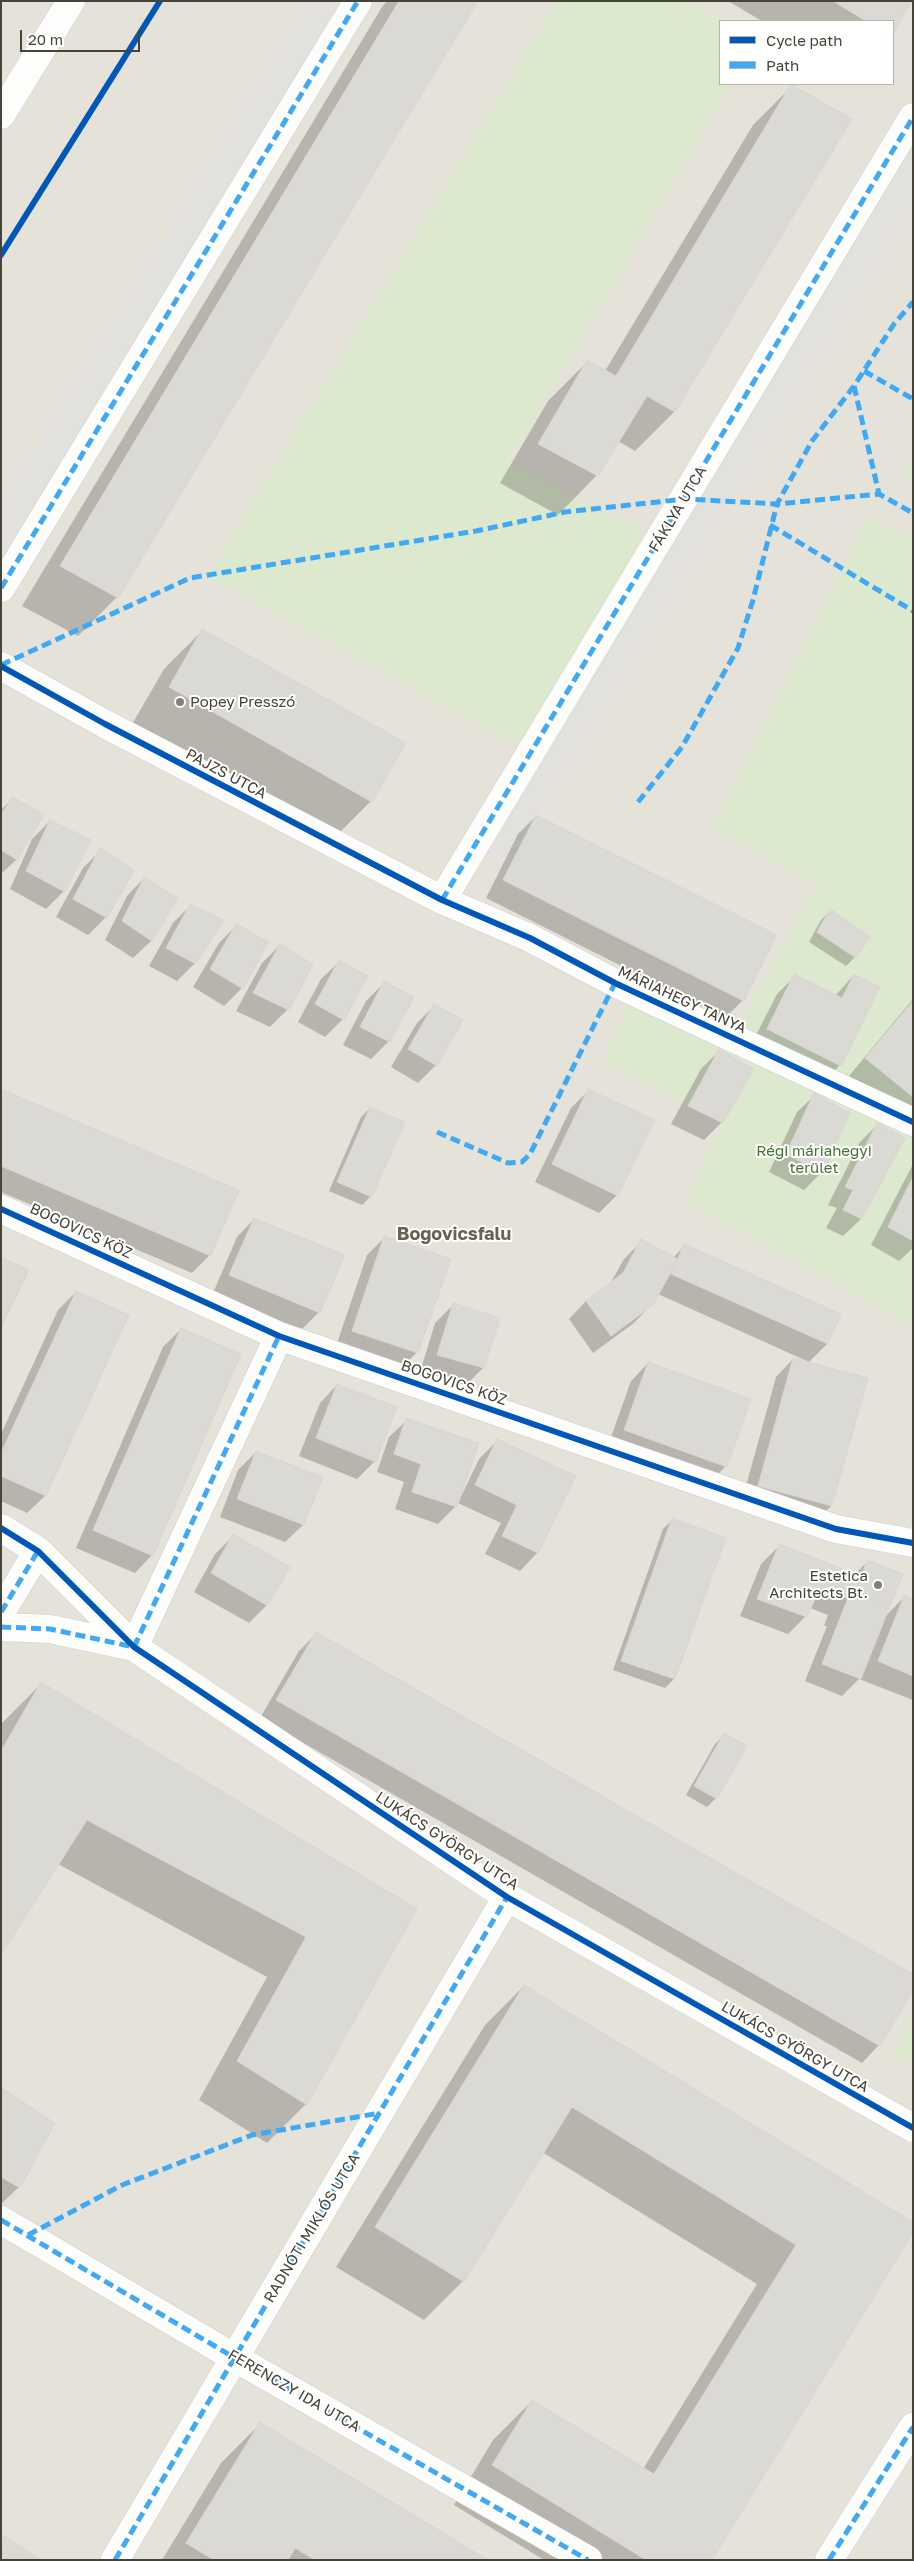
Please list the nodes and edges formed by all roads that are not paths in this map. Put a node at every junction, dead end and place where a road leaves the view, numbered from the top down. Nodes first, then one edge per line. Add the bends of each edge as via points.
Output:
1 (71, 1) edge
2 (358, 1) edge
3 (1, 115) edge
4 (913, 117) edge
5 (1, 588) edge
6 (1, 666) edge
7 (442, 900) junction
8 (913, 1122) edge
9 (1, 1209) edge
10 (279, 1336) junction
11 (1, 1528) edge
12 (913, 1543) edge
13 (38, 1550) junction
14 (1, 1612) edge
15 (1, 1627) edge
16 (134, 1648) junction
17 (507, 1897) junction
18 (913, 2128) edge
19 (1, 2220) edge
20 (235, 2358) junction
21 (913, 2427) edge
22 (115, 2560) edge
23 (588, 2560) edge
24 (829, 2560) edge

1 - 3 street
2 - 5 street
4 - 7 street, FÁKLYA UTCA
6 - 7 street, PAJZS UTCA
7 - 8 street, MÁRIAHEGY TANYA via 530,938 615,983
9 - 10 street, BOGOVICS KÖZ
10 - 12 street, BOGOVICS KÖZ via 836,1529
10 - 16 street
11 - 13 street, LUKÁCS GYÖRGY UTCA
13 - 14 street
13 - 16 street, LUKÁCS GYÖRGY UTCA
15 - 16 street, LUKÁCS GYÖRGY UTCA via 50,1628
16 - 17 street, LUKÁCS GYÖRGY UTCA
17 - 18 street, LUKÁCS GYÖRGY UTCA
17 - 20 street, RADNÓTI MIKLÓS UTCA
19 - 20 street, FERENCZY IDA UTCA
20 - 22 street, RADNÓTI MIKLÓS UTCA
20 - 23 street, FERENCZY IDA UTCA
21 - 24 street

